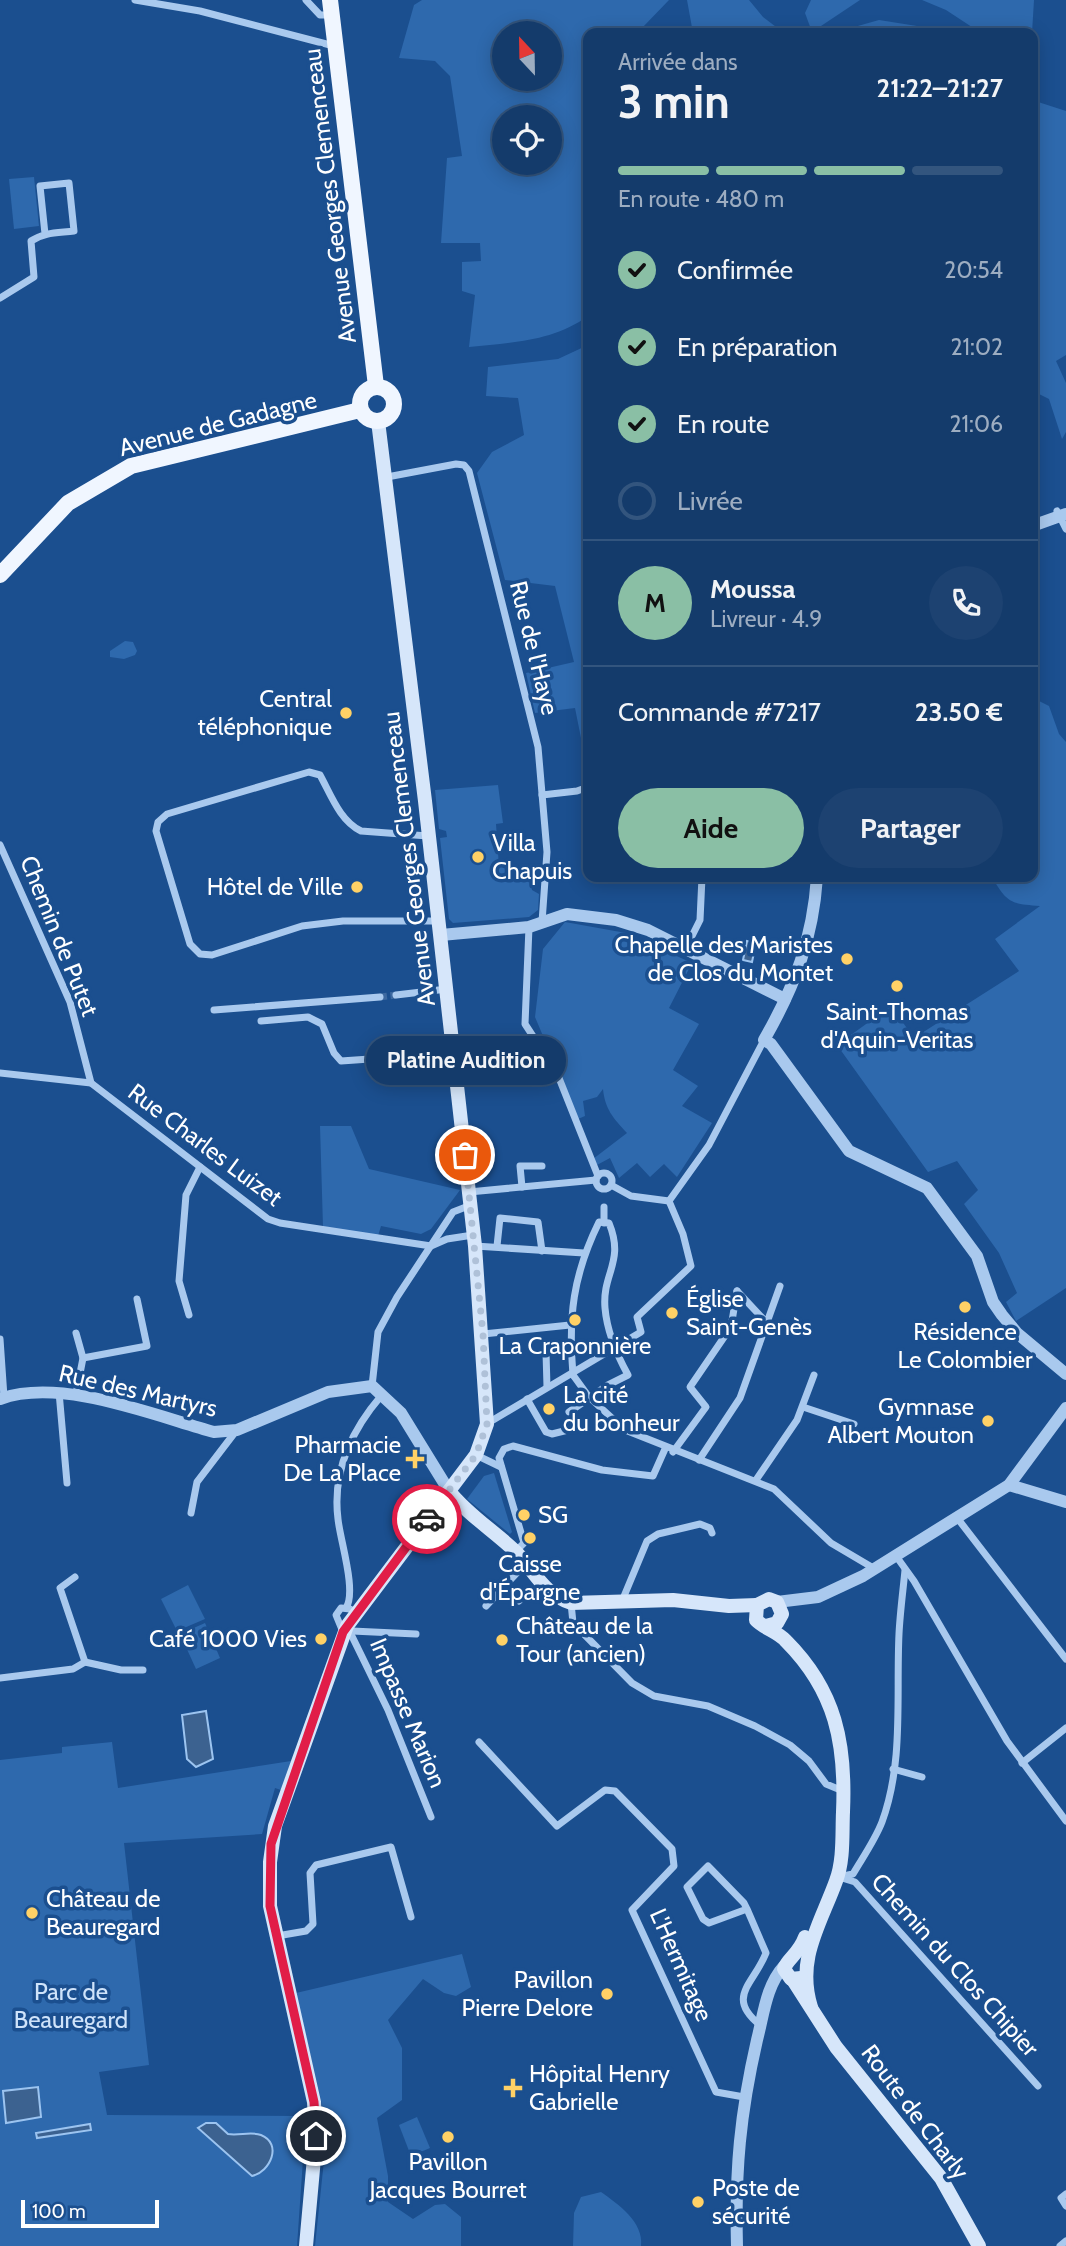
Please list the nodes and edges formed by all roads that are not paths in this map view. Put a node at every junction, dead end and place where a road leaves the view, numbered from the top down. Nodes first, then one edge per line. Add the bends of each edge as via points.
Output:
1 (135, 0) edge
2 (306, 0) edge
3 (331, 8) edge
4 (335, 46) junction
5 (45, 234) junction
6 (0, 298) edge
7 (376, 386) junction
8 (360, 410) junction
9 (378, 421) junction
10 (387, 477) junction
11 (1063, 516) edge
12 (1038, 517) edge
13 (1038, 524) edge
14 (0, 575) edge
15 (583, 789) edge
16 (542, 794) junction
17 (429, 836) junction
18 (0, 845) edge
19 (702, 882) edge
20 (817, 882) edge
21 (536, 925) junction
22 (440, 928) junction
23 (691, 938) dead end
24 (447, 989) junction
25 (396, 995) tunnel mouth
26 (380, 997) tunnel mouth
27 (785, 999) junction
28 (214, 1010) dead end
29 (261, 1021) dead end
30 (453, 1040) junction
31 (764, 1040) junction
32 (0, 1073) edge
33 (91, 1083) junction
34 (541, 1166) dead end
35 (200, 1167) junction
36 (597, 1178) junction
37 (522, 1187) junction
38 (607, 1187) junction
39 (470, 1199) junction
40 (669, 1201) junction
41 (607, 1223) junction
42 (475, 1241) junction
43 (431, 1246) junction
44 (497, 1246) junction
45 (542, 1251) junction
46 (584, 1253) junction
47 (780, 1286) dead end
48 (137, 1299) dead end
49 (189, 1315) dead end
50 (768, 1324) junction
51 (570, 1325) junction
52 (76, 1333) dead end
53 (483, 1334) junction
54 (0, 1339) edge
55 (571, 1347) junction
56 (615, 1350) junction
57 (83, 1358) junction
58 (1066, 1374) edge
59 (573, 1375) junction
60 (814, 1375) dead end
61 (547, 1387) junction
62 (377, 1391) junction
63 (59, 1392) junction
64 (76, 1394) junction
65 (589, 1397) junction
66 (2, 1398) edge
67 (527, 1399) junction
68 (803, 1407) junction
69 (1066, 1409) edge
70 (569, 1412) dead end
71 (487, 1424) junction
72 (854, 1424) dead end
73 (584, 1426) dead end
74 (237, 1430) junction
75 (669, 1450) junction
76 (476, 1455) junction
77 (699, 1460) junction
78 (501, 1467) junction
79 (756, 1480) junction
80 (67, 1483) dead end
81 (1009, 1485) junction
82 (449, 1491) junction
83 (1066, 1502) edge
84 (191, 1513) dead end
85 (958, 1519) junction
86 (712, 1533) dead end
87 (515, 1552) junction
88 (896, 1556) junction
89 (526, 1564) junction
90 (875, 1569) junction
91 (905, 1570) junction
92 (75, 1577) dead end
93 (503, 1587) junction
94 (519, 1601) dead end
95 (622, 1602) junction
96 (571, 1603) junction
97 (486, 1606) dead end
98 (351, 1610) junction
99 (756, 1611) junction
100 (780, 1612) junction
101 (766, 1626) junction
102 (347, 1630) junction
103 (416, 1634) dead end
104 (786, 1640) junction
105 (1066, 1659) edge
106 (85, 1662) junction
107 (143, 1670) dead end
108 (0, 1678) edge
109 (1066, 1728) edge
110 (480, 1742) dead end
111 (1022, 1763) junction
112 (893, 1769) junction
113 (922, 1777) dead end
114 (844, 1792) junction
115 (430, 1817) dead end
116 (1066, 1821) edge
117 (838, 1877) junction
118 (747, 1909) junction
119 (411, 1917) dead end
120 (277, 1937) junction
121 (795, 1970) junction
122 (761, 2025) junction
123 (1038, 2086) dead end
124 (744, 2097) junction
125 (1066, 2194) edge
126 (1066, 2206) edge
127 (1066, 2241) edge
128 (306, 2246) edge
129 (737, 2246) edge
130 (979, 2246) edge
131 (1060, 2246) edge

1 - 4 street via 200,11
2 - 3 street via 320,15
3 - 4 main road, Avenue Georges Clemenceau
4 - 7 main road, Avenue Georges Clemenceau
5 - 5 street via 74,232 69,183 40,186
5 - 6 street via 31,241 34,276
7 - 8 main road via 362,394
7 - 9 main road via 390,391 394,401 390,415
8 - 9 main road
8 - 14 main road, Avenue de Gadagne via 131,466 68,502
9 - 10 main road, Avenue Georges Clemenceau
10 - 16 street, Rue de l'Haye via 456,464 469,471 538,747
10 - 17 main road, Avenue Georges Clemenceau
11 - 12 street
11 - 13 street
15 - 16 street
16 - 21 street, Rue de l'Haye via 547,852
17 - 22 main road, Avenue Georges Clemenceau
17 - 22 street via 361,831 340,811 320,775 309,772 167,814 156,831 190,944 200,954 212,955 343,920
18 - 33 street, Chemin de Putet via 70,1002
19 - 23 street via 700,920
20 - 27 street via 812,929
21 - 22 street
21 - 27 street via 567,914 632,924
21 - 36 street, Rue de l'Haye via 525,1024 557,1073
22 - 24 main road, Avenue Georges Clemenceau
24 - 25 street
24 - 30 main road, Avenue Georges Clemenceau
26 - 28 street
27 - 31 street
29 - 30 street via 308,1017 322,1024 341,1062 413,1056
30 - 39 main road, Avenue Georges Clemenceau
31 - 40 street via 709,1145
31 - 58 street via 849,1151 928,1188 977,1256 1002,1315
32 - 33 street, Rue Charles Luizet
33 - 35 street, Rue Charles Luizet
34 - 37 street via 520,1166
35 - 43 street, Rue Charles Luizet via 268,1219
35 - 49 street via 186,1195 179,1281
36 - 37 street
36 - 38 street, Rue de l'Haye
36 - 38 street via 609,1174
37 - 39 street
38 - 40 street
38 - 41 street via 603,1204
39 - 42 main road, Avenue Georges Clemenceau
39 - 43 street via 453,1212
40 - 56 street via 691,1266 638,1317 641,1332
41 - 46 street via 599,1222
41 - 56 street via 617,1242 605,1308
42 - 43 street, Rue Charles Luizet via 447,1239
42 - 44 street, Rue Charles Luizet
42 - 53 main road, Avenue Georges Clemenceau
43 - 62 street via 378,1332
44 - 45 street, Rue Charles Luizet
44 - 45 street via 500,1218 538,1222
45 - 46 street, Rue Charles Luizet
46 - 51 street
47 - 50 street
48 - 57 street via 147,1346
50 - 75 street via 737,1291 731,1327 690,1387 706,1407
50 - 77 street via 740,1398
51 - 53 street
51 - 55 street
52 - 57 street
53 - 71 main road, Avenue Georges Clemenceau
54 - 66 street
55 - 59 street
55 - 61 street via 546,1352
56 - 59 street
56 - 65 street via 628,1375
57 - 64 street
59 - 61 street
59 - 65 street
60 - 68 street
61 - 67 street
62 - 74 street, Rue des Martyrs via 328,1392
62 - 82 street via 401,1413
62 - 98 street via 339,1471 337,1517
63 - 64 street, Rue des Martyrs
63 - 66 street, Rue des Martyrs via 26,1391
63 - 80 street
64 - 74 street, Rue des Martyrs via 214,1432
65 - 70 street
65 - 75 street via 625,1430
67 - 71 street
67 - 73 street via 546,1432
68 - 72 street
68 - 79 street
69 - 81 street
71 - 76 main road, Avenue Georges Clemenceau
74 - 84 street via 197,1482
75 - 77 street
75 - 78 street via 653,1476 602,1470 513,1446 504,1449
76 - 78 street
76 - 82 main road, Avenue Georges Clemenceau
77 - 79 street
78 - 87 street via 524,1543
79 - 90 street via 778,1492 831,1542
81 - 83 street
81 - 85 street
82 - 87 main road
82 - 98 main road, Avenue Georges Clemenceau
85 - 88 street
85 - 105 street
86 - 95 street via 700,1524 647,1541
87 - 89 main road
88 - 90 street
88 - 91 street
89 - 93 street
89 - 96 main road via 540,1585
90 - 100 street
91 - 111 street
91 - 112 street
92 - 106 street via 60,1588
93 - 94 street
93 - 97 street
95 - 96 main road
95 - 99 main road via 673,1600
96 - 114 street via 573,1623 632,1684 654,1696 708,1706 755,1726 790,1745 826,1784
98 - 102 main road, Avenue Georges Clemenceau
99 - 100 main road via 764,1600
99 - 101 main road
100 - 101 main road
100 - 104 main road
101 - 104 main road
102 - 103 street
102 - 115 street, Impasse Marion
102 - 120 main road, Avenue Georges Clemenceau via 275,1826 269,1883
104 - 114 main road via 834,1714 842,1743
106 - 107 street
106 - 108 street via 73,1669
109 - 111 street
110 - 124 street, L'Hermitage via 557,1826 605,1790 615,1791 672,1849 674,1867 632,1910 716,2092
111 - 116 street
112 - 113 street
112 - 117 street via 881,1822 864,1857 853,1874
114 - 117 main road
117 - 121 main road, Route de Charly
117 - 123 street, Chemin du Clos Chipier via 855,1882
118 - 118 street via 708,1866 687,1887 709,1923
118 - 122 street via 766,1953 742,2004
119 - 120 street via 391,1847 316,1865 310,1873 313,1924 306,1931
120 - 128 main road, Avenue Georges Clemenceau via 314,2102 316,2136
121 - 122 street via 771,1982
121 - 130 main road, Route de Charly via 836,2047 941,2178
122 - 124 street
124 - 129 street via 735,2177
125 - 126 street via 1061,2198
127 - 131 street

